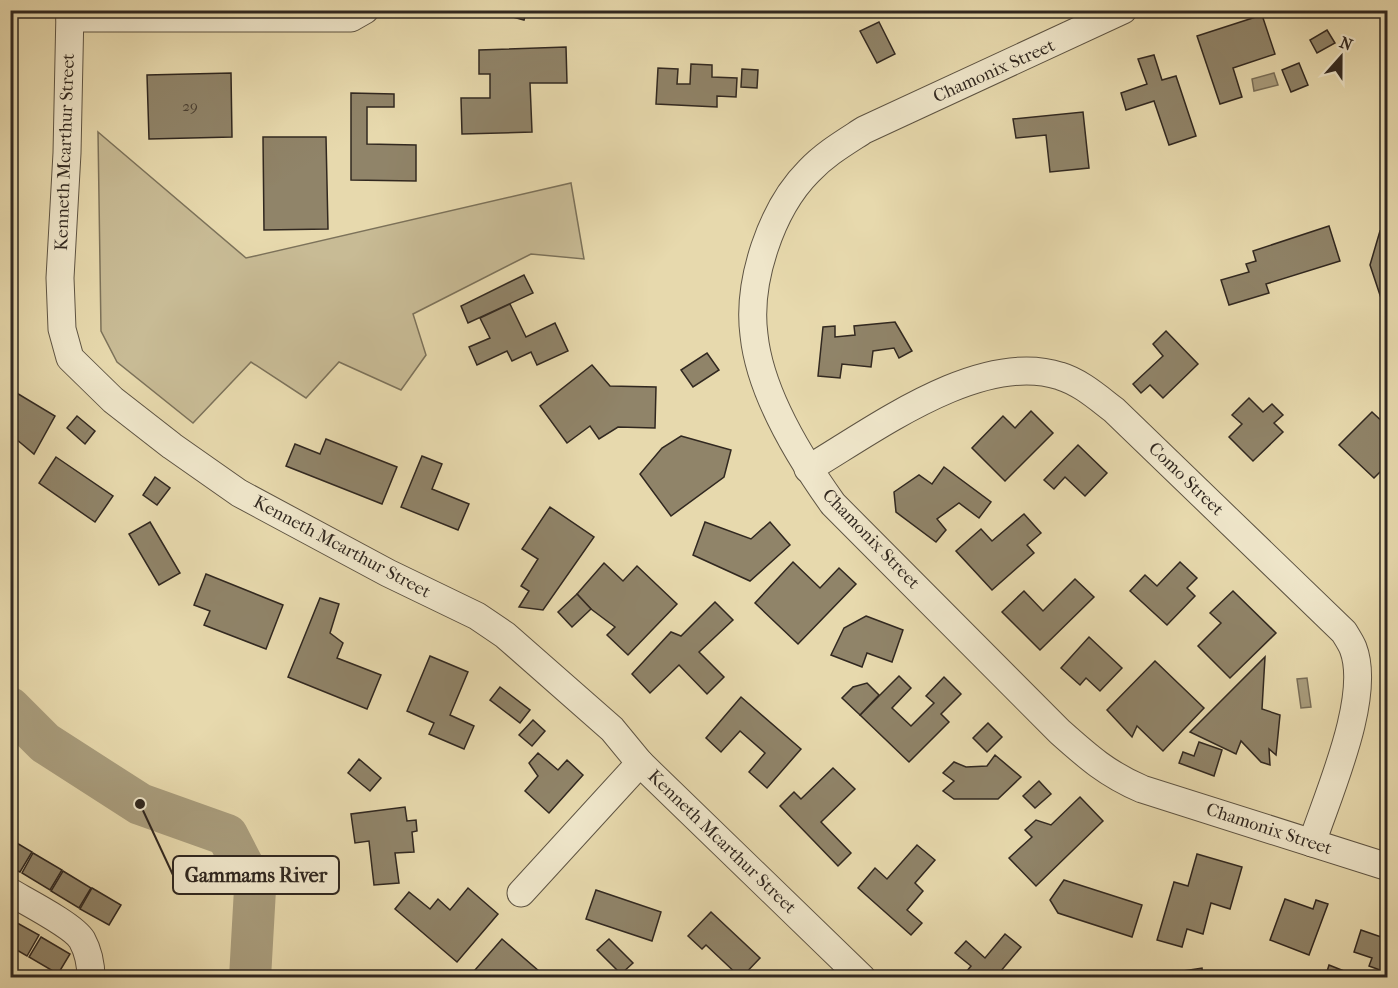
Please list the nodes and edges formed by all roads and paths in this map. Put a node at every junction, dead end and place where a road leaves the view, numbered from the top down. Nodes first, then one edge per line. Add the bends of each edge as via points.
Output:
1 (365, 10) edge
2 (1123, 10) edge
3 (70, 14) edge
4 (808, 469) junction
5 (640, 763) junction
6 (1312, 843) junction
7 (1388, 867) edge
8 (10, 892) edge
9 (521, 893) dead end
10 (91, 978) edge
11 (862, 978) edge

1 - 3 street via 351,18
2 - 4 street, Chamonix Street via 864,130 808,171 784,201 764,248 754,290 753,335 763,377
3 - 5 street, Kenneth Mcarthur Street via 60,278 62,328 70,358 113,400 239,493 505,634 612,729
4 - 6 street, Chamonix Street via 833,504 1094,763 1117,779 1142,789
4 - 6 street, Como Street via 906,411 986,375 1026,370 1060,376 1088,390 1114,410 1344,632 1354,649 1356,701
5 - 9 street
5 - 11 street, Kenneth Mcarthur Street
6 - 7 street, Chamonix Street
8 - 10 street via 82,939

